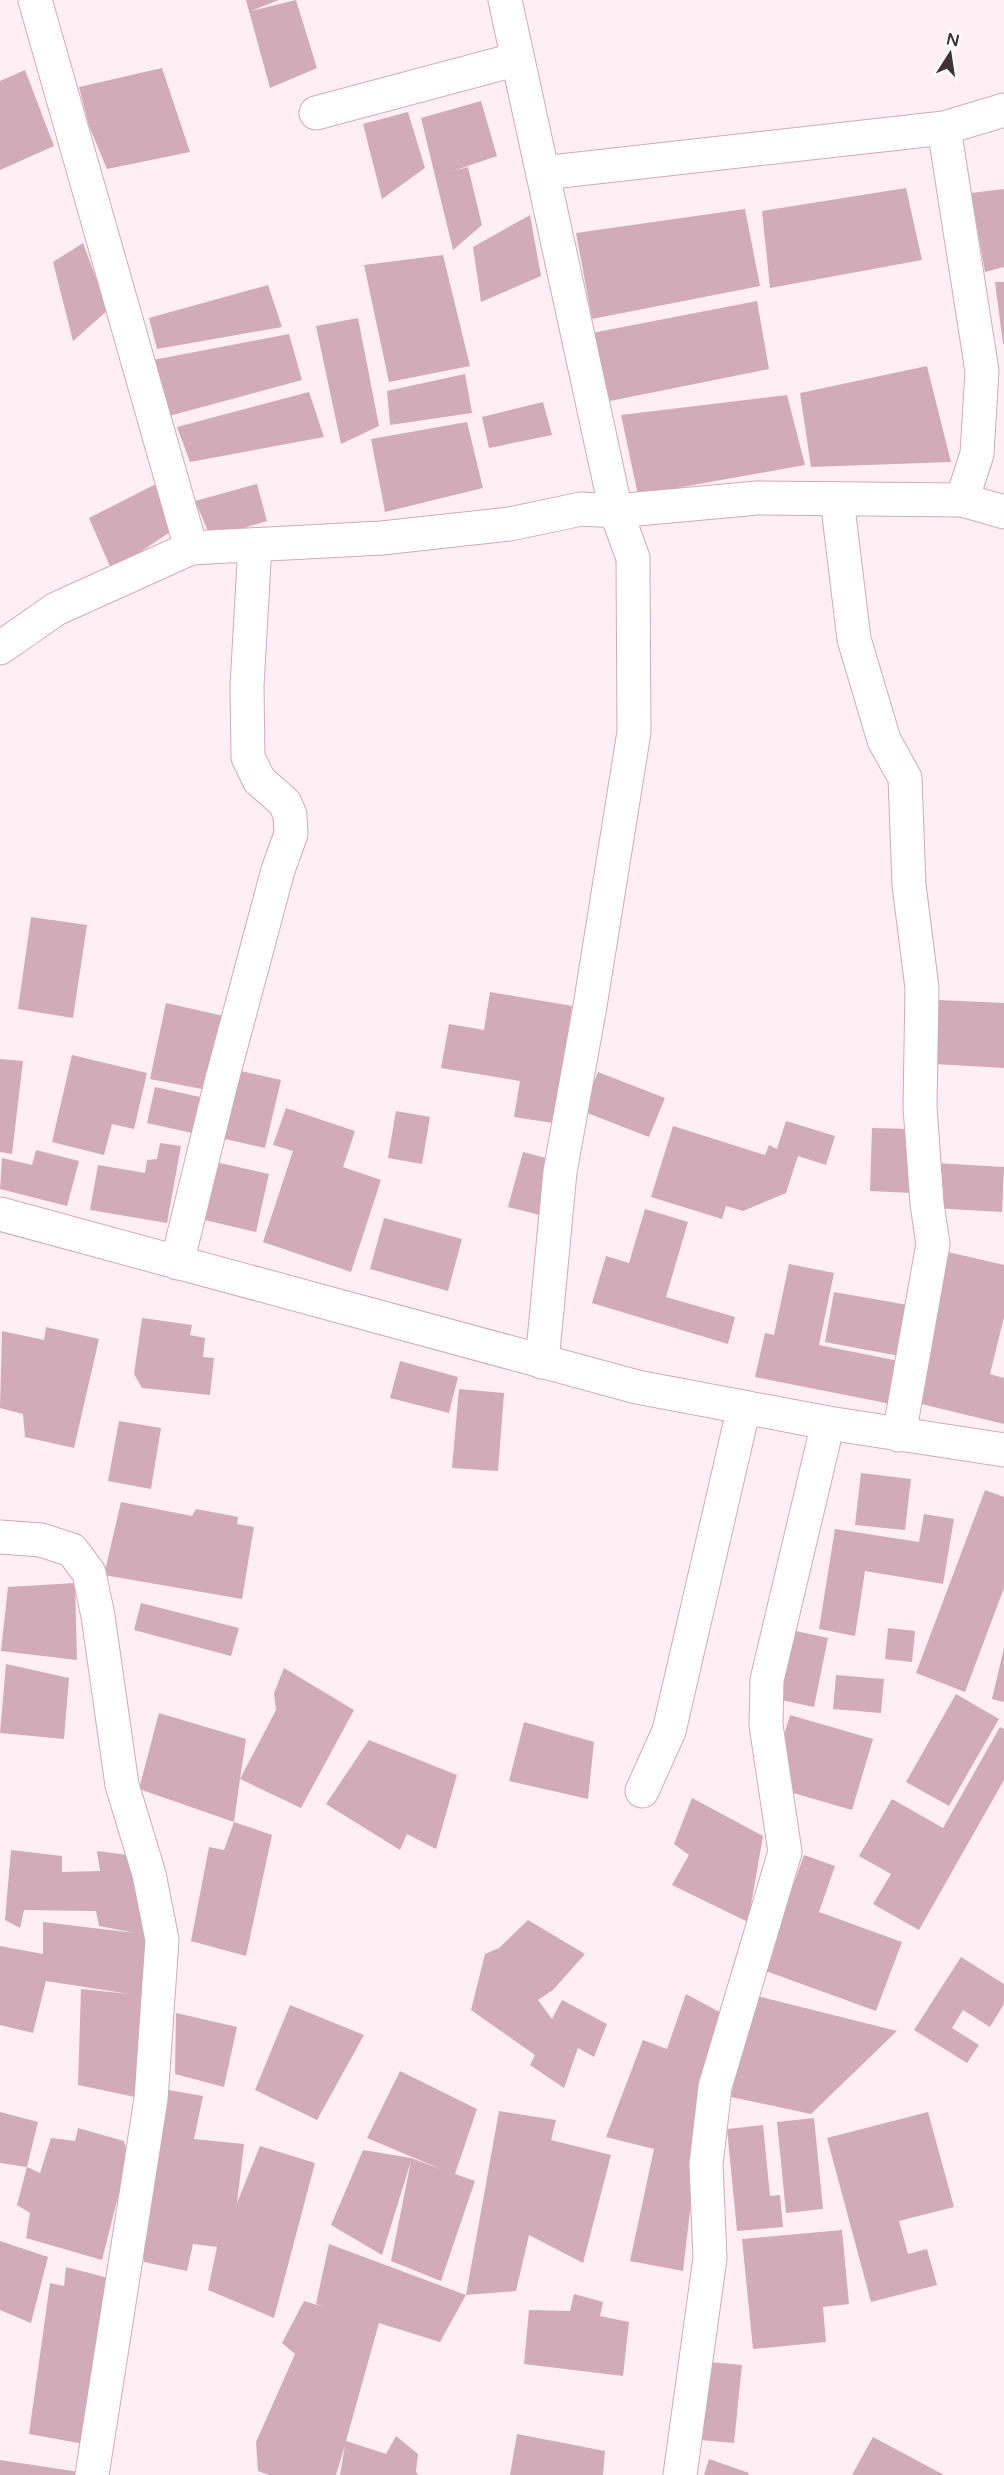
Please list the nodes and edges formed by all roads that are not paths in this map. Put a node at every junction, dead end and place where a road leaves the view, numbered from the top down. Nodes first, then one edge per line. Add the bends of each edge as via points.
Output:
1 (35, 0) edge
2 (505, 0) edge
3 (518, 59) junction
4 (1004, 110) edge
5 (316, 113) dead end
6 (944, 128) junction
7 (543, 173) junction
8 (837, 499) junction
9 (962, 500) junction
10 (616, 511) junction
11 (1004, 512) edge
12 (255, 544) junction
13 (191, 548) junction
14 (0, 648) edge
15 (0, 1214) edge
16 (177, 1263) junction
17 (542, 1362) junction
18 (744, 1407) junction
19 (828, 1423) junction
20 (899, 1435) junction
21 (1004, 1450) edge
22 (0, 1536) edge
23 (642, 1791) dead end
24 (92, 2475) edge
25 (680, 2475) edge

1 - 13 street
2 - 3 street
3 - 5 street
3 - 7 street
4 - 6 street
6 - 7 street
6 - 9 street via 982,371 977,454
7 - 10 street
8 - 9 street
8 - 10 street via 757,498
8 - 20 street via 854,639 884,740 905,778 909,885 922,988 920,1107 933,1244
9 - 11 street
10 - 12 street via 581,509 510,524 382,538
10 - 17 street via 633,558 633,732 560,1172
12 - 13 street
12 - 16 street via 247,686 248,757 259,780 285,803 291,834 221,1083
13 - 14 street via 56,609
15 - 16 street
16 - 17 street
17 - 18 street via 637,1387
18 - 19 street
18 - 23 street via 669,1731
19 - 20 street
19 - 25 street via 767,1680 766,1725 785,1852 716,2087 706,2164 710,2258
20 - 21 street
22 - 24 street via 41,1540 72,1550 89,1573 122,1785 149,1874 162,1941 151,2099

